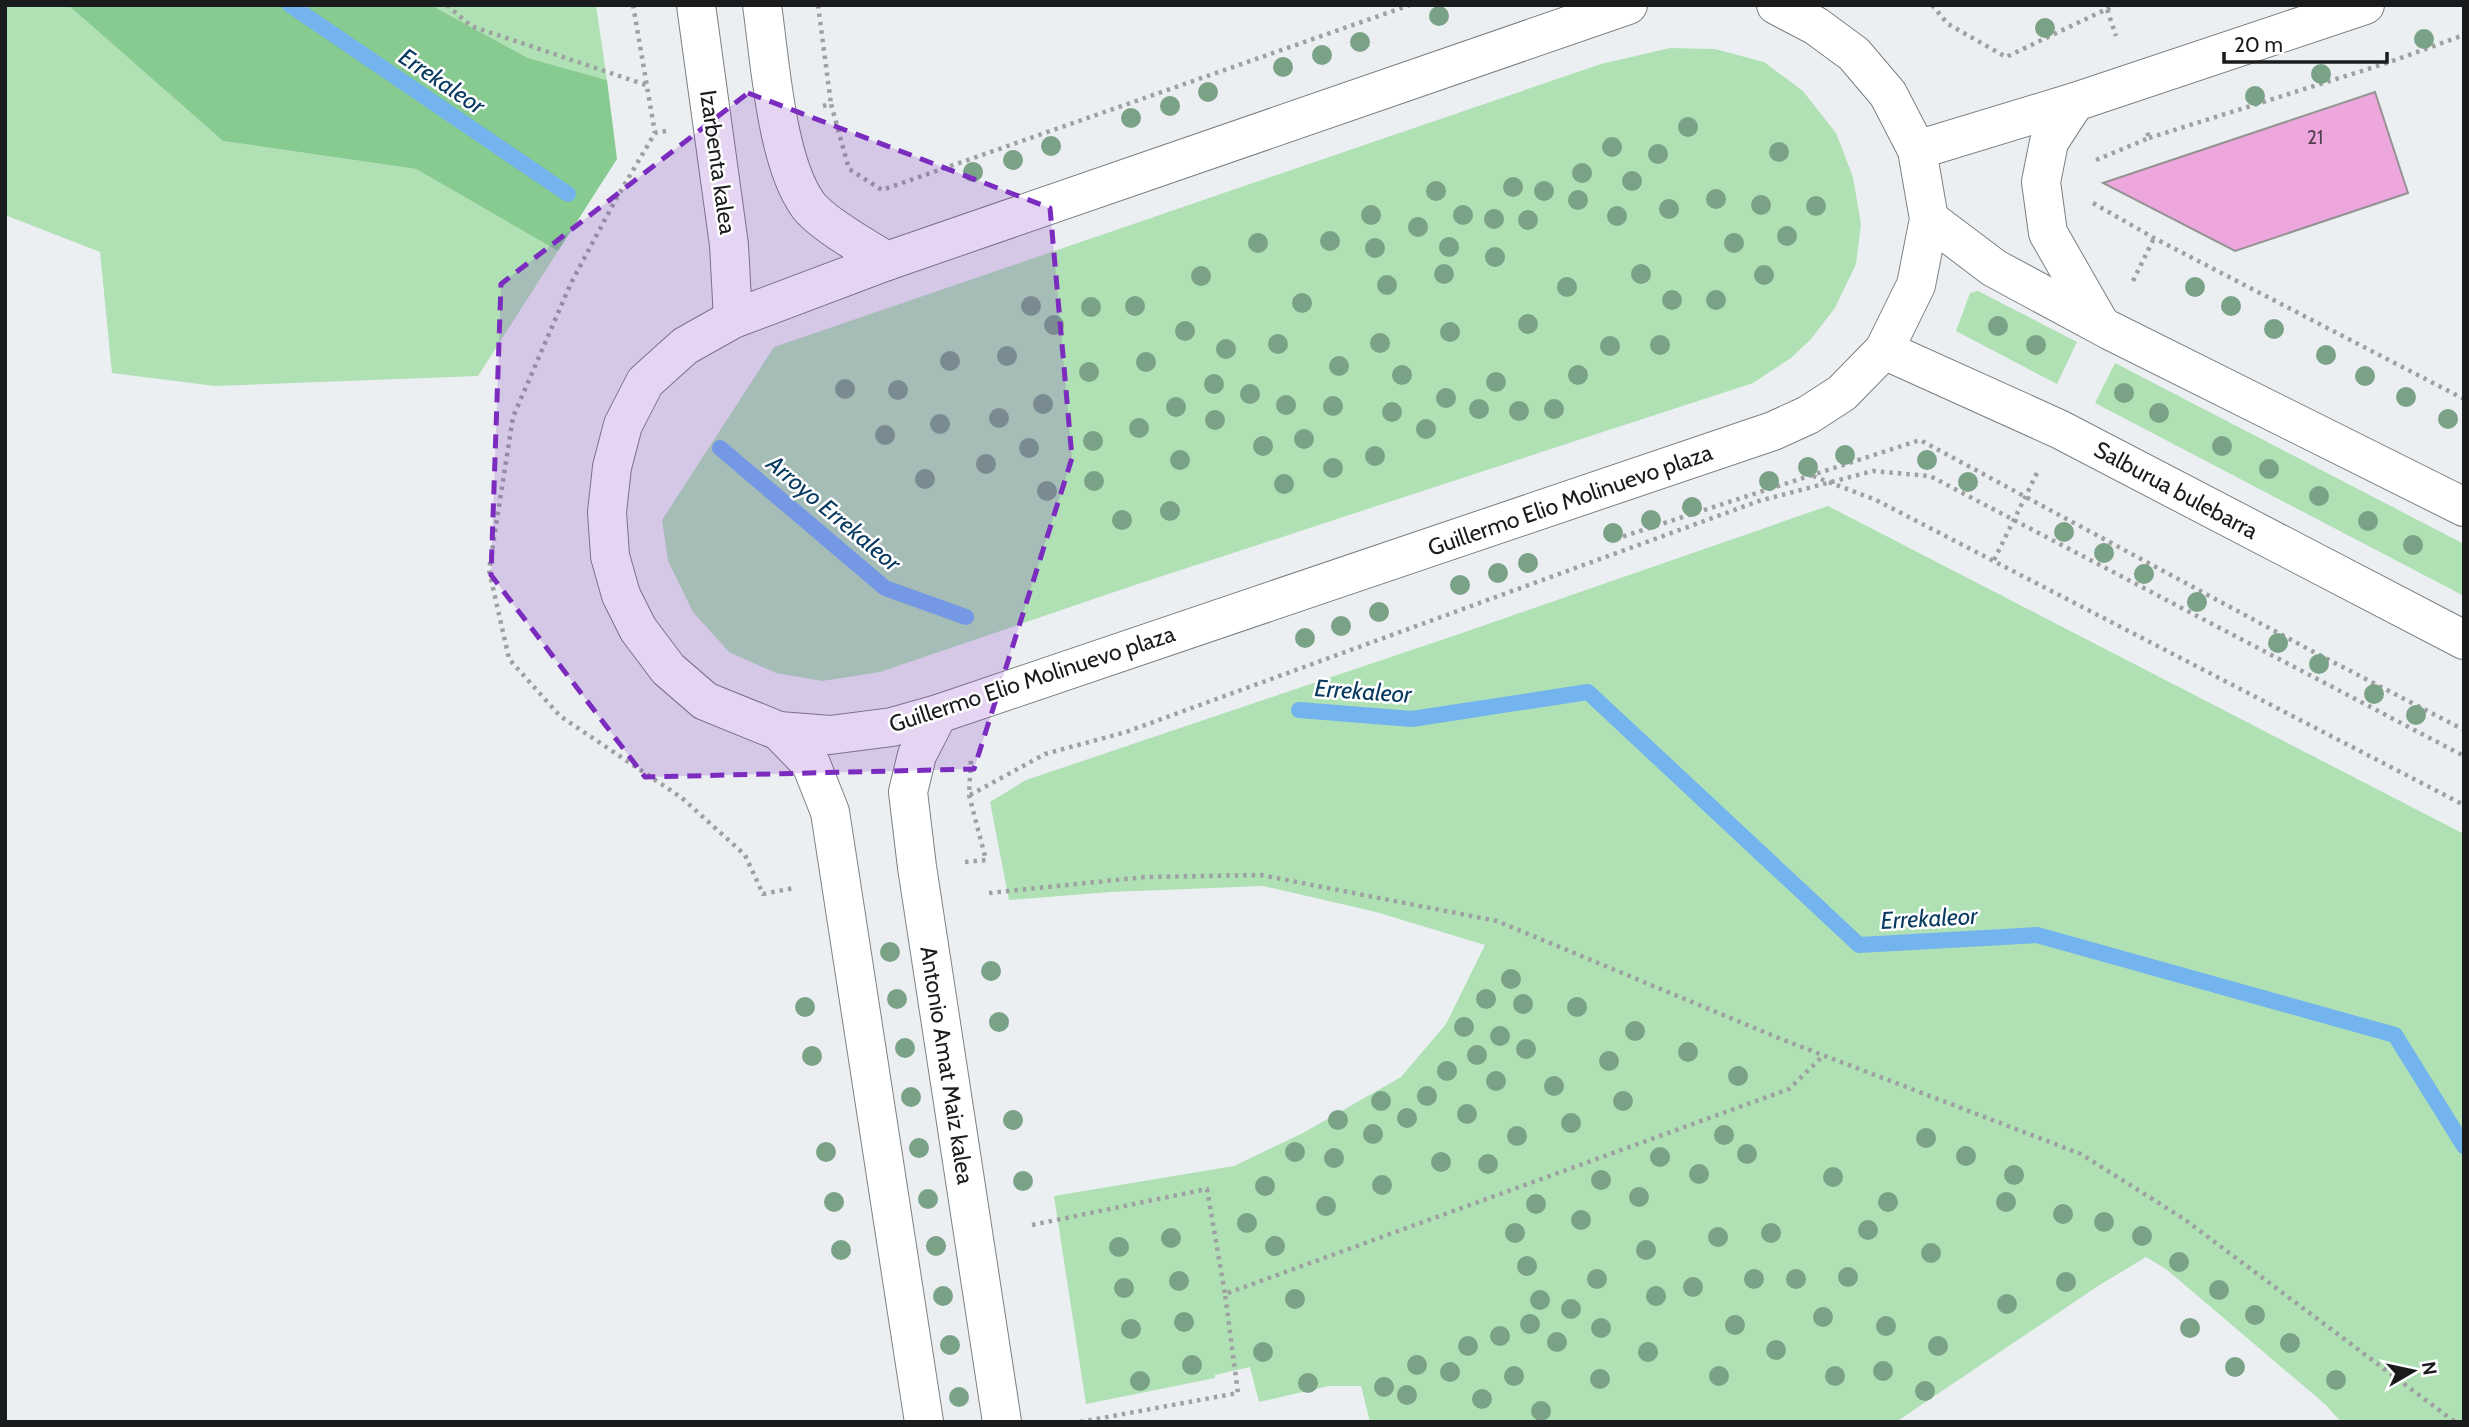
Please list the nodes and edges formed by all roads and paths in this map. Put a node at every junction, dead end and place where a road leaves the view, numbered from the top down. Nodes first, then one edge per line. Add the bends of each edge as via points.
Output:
1 (447, 5) edge
2 (634, 5) edge
3 (696, 5) edge
4 (762, 5) edge
5 (818, 5) edge
6 (1410, 5) edge
7 (1628, 5) edge
8 (1776, 5) edge
9 (1932, 5) edge
10 (2116, 5) edge
11 (2365, 5) edge
12 (2107, 9) junction
13 (2464, 35) edge
14 (2132, 83) junction
15 (646, 85) junction
16 (2075, 102) junction
17 (831, 104) junction
18 (777, 113) junction
19 (714, 123) junction
20 (655, 133) junction
21 (2149, 138) junction
22 (1917, 150) junction
23 (2090, 162) dead end
24 (2087, 200) dead end
25 (1928, 219) junction
26 (887, 261) junction
27 (733, 319) junction
28 (2100, 324) junction
29 (1884, 350) junction
30 (2464, 399) edge
31 (1829, 483) junction
32 (2464, 507) edge
33 (2464, 640) edge
34 (938, 714) junction
35 (2464, 730) edge
36 (779, 731) junction
37 (2464, 757) edge
38 (2464, 805) edge
39 (917, 867) junction
40 (841, 878) junction
41 (989, 893) dead end
42 (1824, 1055) junction
43 (1032, 1225) dead end
44 (1225, 1294) junction
45 (924, 1422) edge
46 (1002, 1422) edge
47 (1080, 1422) edge
48 (2455, 1422) edge

1 - 15 path via 471,26
2 - 15 path
3 - 19 main road, Izarbenta kalea
4 - 18 main road
5 - 17 path
6 - 17 path via 883,190 849,169
7 - 26 main road, Guillermo Elio Molinuevo plaza
8 - 22 main road, Guillermo Elio Molinuevo plaza via 1854,54 1888,94
9 - 12 path via 1948,24 2006,57
10 - 12 path
11 - 14 main road
12 - 14 path
13 - 21 path
14 - 16 main road
14 - 21 path
15 - 20 path
16 - 22 main road
16 - 28 main road via 2049,142 2040,183 2049,233
17 - 18 path
18 - 26 main road via 791,176 809,207
19 - 20 path
19 - 27 main road, Izarbenta kalea
20 - 40 path via 571,283 513,417 489,570 509,659 560,716 681,798 745,855 763,894
21 - 23 path
22 - 25 main road, Guillermo Elio Molinuevo plaza
24 - 30 path
25 - 28 main road via 1994,268
25 - 29 main road, Guillermo Elio Molinuevo plaza via 1916,285
26 - 27 main road, Guillermo Elio Molinuevo plaza
27 - 36 main road, Guillermo Elio Molinuevo plaza via 685,346 645,382 623,425 612,467 607,512 610,556 621,595 638,629 668,669 705,701
28 - 32 main road
29 - 33 main road, Salburua bulebarra via 2059,429
29 - 34 main road, Guillermo Elio Molinuevo plaza via 1842,393 1773,430
31 - 35 path via 1812,475 1920,440
31 - 37 path via 1873,471 1930,476
31 - 38 path via 1888,506
31 - 39 path via 1759,501 1126,732 1045,754 969,795 986,860
34 - 36 main road, Guillermo Elio Molinuevo plaza via 892,727 830,735
34 - 39 main road, Antonio Amat Maiz kalea via 917,755 908,792
36 - 40 main road via 811,764 830,812
39 - 46 main road, Antonio Amat Maiz kalea
40 - 45 main road
41 - 42 path via 1145,877 1261,875 1287,880 1497,921
42 - 44 path via 1789,1089
42 - 48 path via 2081,1154 2184,1219
43 - 44 path via 1207,1189
44 - 47 path via 1238,1393

